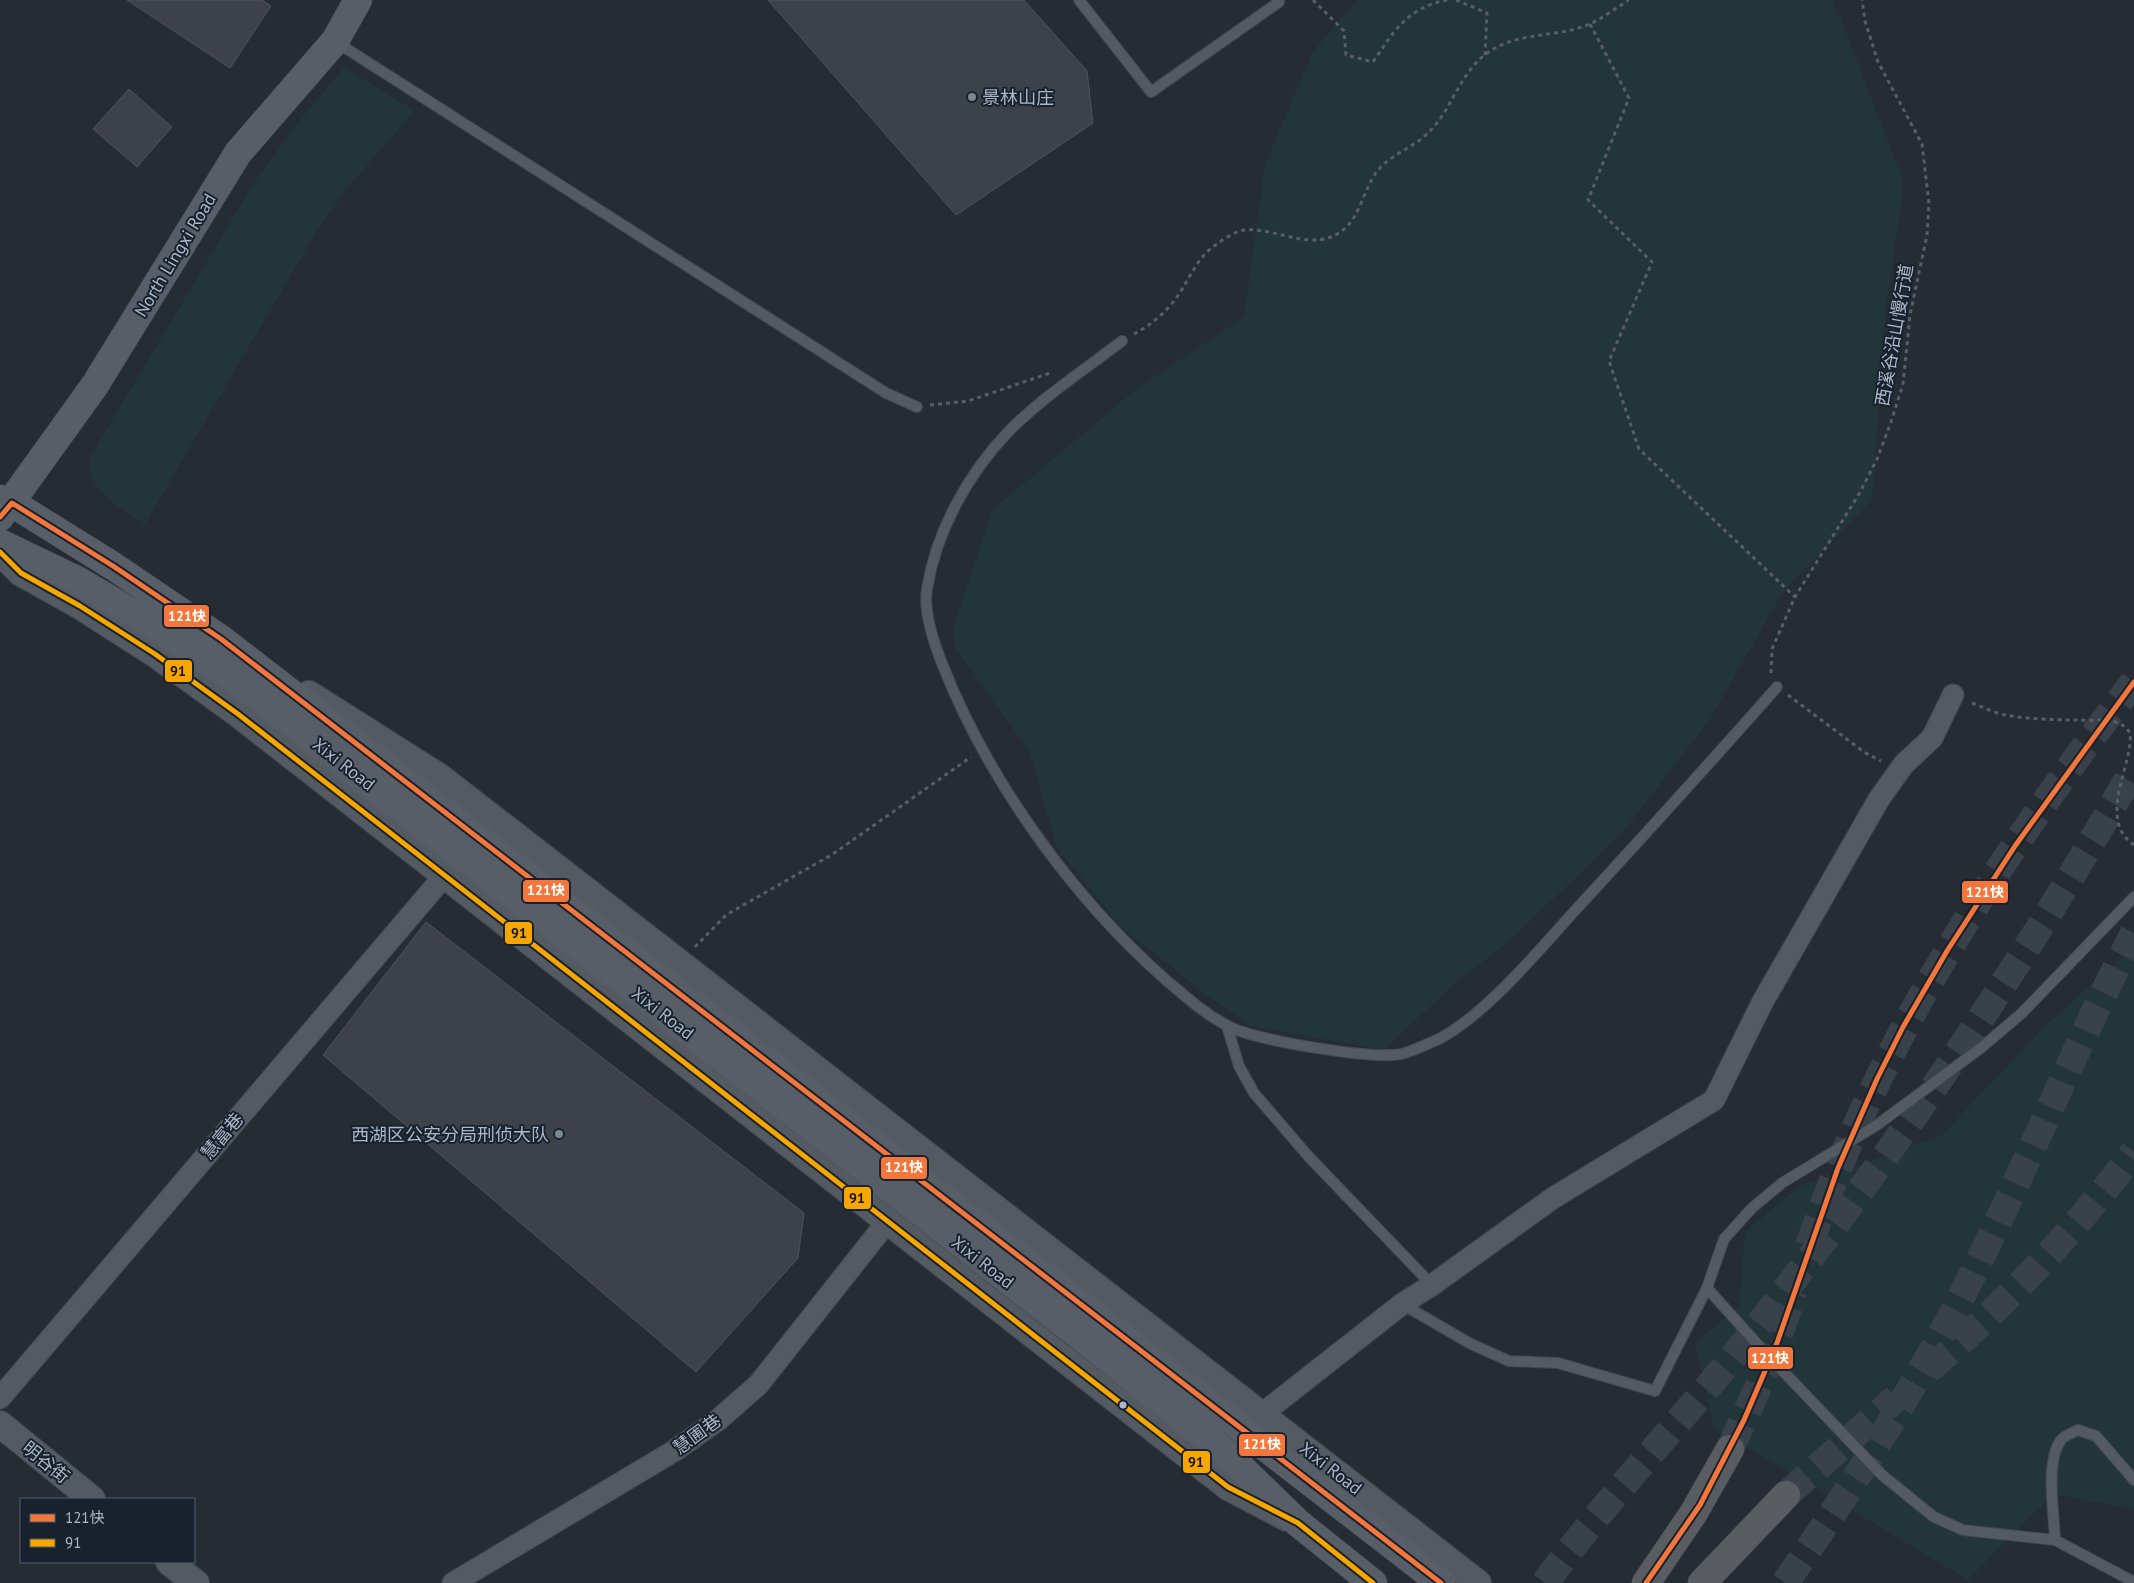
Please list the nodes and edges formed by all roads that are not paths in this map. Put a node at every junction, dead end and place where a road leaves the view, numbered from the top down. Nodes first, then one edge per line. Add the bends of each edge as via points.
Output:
1 (358, 0) edge
2 (1079, 0) edge
3 (1279, 2) dead end
4 (335, 41) junction
5 (1122, 341) road end
6 (917, 407) road end
7 (4, 506) edge
8 (0, 543) edge
9 (0, 552) edge
10 (221, 639) junction
11 (1778, 687) road end
12 (1953, 695) road end
13 (444, 875) junction
14 (2134, 897) edge
15 (1227, 1026) junction
16 (887, 1222) junction
17 (1432, 1285) junction
18 (1707, 1288) junction
19 (1402, 1304) junction
20 (0, 1398) edge
21 (1262, 1414) junction
22 (0, 1424) edge
23 (1730, 1449) tunnel mouth
24 (2134, 1480) edge
25 (1786, 1495) tunnel mouth
26 (91, 1498) edge
27 (1298, 1523) junction
28 (2055, 1540) junction
29 (171, 1563) edge
30 (2134, 1582) edge
31 (196, 1583) edge
32 (453, 1583) edge
33 (1373, 1583) edge
34 (1441, 1583) edge
35 (1478, 1583) edge
36 (1646, 1583) edge
37 (1702, 1583) edge

1 - 4 main road, North Lingxi Road
2 - 3 lane via 1151,92
4 - 6 lane via 878,388
4 - 7 main road, North Lingxi Road via 238,153 95,385
5 - 15 lane via 1010,430 977,470 956,505 937,547 926,594 934,643 954,694 983,748 1039,837 1088,902 1150,966 1194,1004
7 - 10 main road, Xixi Road via 113,566
8 - 27 main road, Xixi Road via 77,580 145,620 240,683 1089,1344 1225,1452
9 - 13 street, Xixi Road via 21,573 80,606 162,659 238,714
10 - 21 street, Xixi Road via 440,777
10 - 34 main road, Xixi Road
11 - 15 lane via 1521,969 1450,1035 1398,1055 1345,1052 1250,1036
12 - 17 street via 1932,738 1904,764 1879,799 1762,1003 1714,1100 1553,1198
13 - 16 street, Xixi Road
13 - 20 street, 慧富巷
14 - 18 lane via 2022,1013 1981,1048 1877,1125 1782,1183 1752,1208 1724,1239
15 - 17 lane via 1240,1066 1254,1093 1309,1157
16 - 27 street, Xixi Road via 1228,1487
16 - 32 street, 慧圃巷 via 758,1385 718,1420 674,1452
17 - 19 street
18 - 19 lane via 1655,1391 1558,1363 1509,1361 1471,1344
18 - 28 lane via 1882,1475 1934,1517 1963,1530
19 - 21 street
21 - 35 street, Xixi Road
22 - 26 street, 明谷街
23 - 36 highway via 1693,1514
24 - 28 lane via 2096,1436 2078,1430 2063,1438 2055,1451 2052,1468
25 - 37 highway
27 - 33 main road, Xixi Road
28 - 30 lane
29 - 31 street

